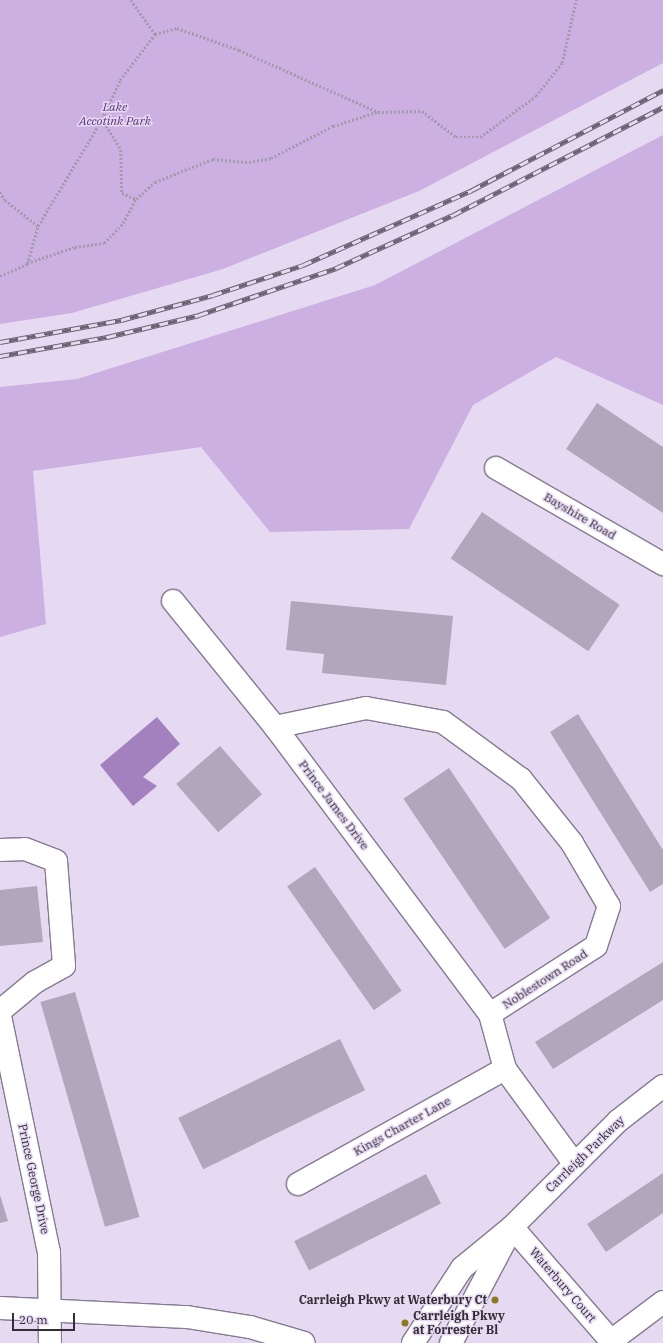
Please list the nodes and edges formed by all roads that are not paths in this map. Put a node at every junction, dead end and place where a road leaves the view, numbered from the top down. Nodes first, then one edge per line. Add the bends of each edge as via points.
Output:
1 (496, 468) dead end
2 (663, 564) edge
3 (172, 601) dead end
4 (276, 727) junction
5 (0, 850) edge
6 (0, 1011) edge
7 (490, 1014) junction
8 (0, 1016) edge
9 (505, 1069) junction
10 (663, 1086) edge
11 (573, 1162) junction
12 (298, 1184) dead end
13 (512, 1227) junction
14 (663, 1302) edge
15 (0, 1308) edge
16 (50, 1308) junction
17 (612, 1342) edge
18 (50, 1343) edge
19 (304, 1343) edge
20 (413, 1343) edge
21 (451, 1343) edge

1 - 2 street, Bayshire Road
3 - 4 street, Prince James Drive
4 - 7 street, Prince James Drive
4 - 7 street, Noblestown Road via 366,708 442,722 521,779 572,843 609,906 596,946
5 - 6 street via 25,849 56,860 64,966 35,982
7 - 9 street, Noblestown Road
8 - 16 street, Prince George Drive via 49,1252
9 - 11 street, Noblestown Road
9 - 12 street, Kings Charter Lane
10 - 11 street, Carrleigh Parkway
11 - 13 street, Carrleigh Parkway
13 - 17 street, Waterbury Court
13 - 20 street, Carrleigh Parkway via 462,1268
13 - 21 street, Carrleigh Parkway
14 - 17 street
15 - 16 street
16 - 18 street, Prince George Drive
16 - 19 street via 187,1317 250,1327

